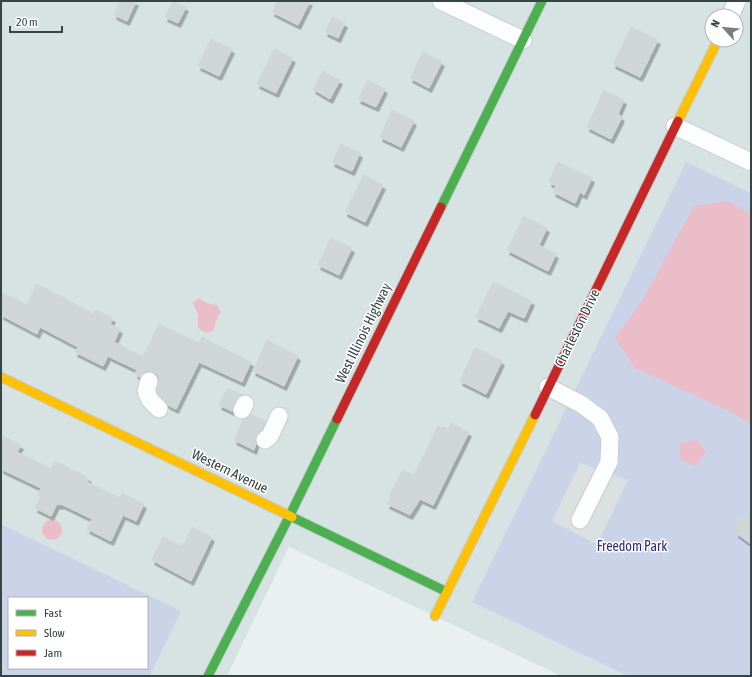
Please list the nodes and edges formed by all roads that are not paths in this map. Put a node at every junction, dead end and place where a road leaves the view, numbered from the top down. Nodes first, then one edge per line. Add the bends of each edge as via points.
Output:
1 (441, 1) edge
2 (542, 1) edge
3 (523, 40) junction
4 (714, 48) edge
5 (675, 126) junction
6 (751, 162) edge
7 (1, 377) edge
8 (149, 381) dead end
9 (548, 388) junction
10 (158, 409) dead end
11 (279, 416) dead end
12 (265, 440) dead end
13 (289, 517) junction
14 (580, 520) dead end
15 (447, 592) junction
16 (435, 616) dead end
17 (208, 676) edge

1 - 3 street
2 - 3 street, West Illinois Highway
3 - 13 street, West Illinois Highway
4 - 5 street, Charleston Drive
5 - 6 street
5 - 9 street, Charleston Drive
7 - 13 street, Western Avenue via 261,501
8 - 10 street via 146,391
9 - 14 street via 581,404 600,418 610,437 609,462
9 - 15 street, Charleston Drive
11 - 12 street via 270,436
13 - 15 street, Western Avenue
13 - 17 street, West Illinois Highway
15 - 16 street, Charleston Drive

